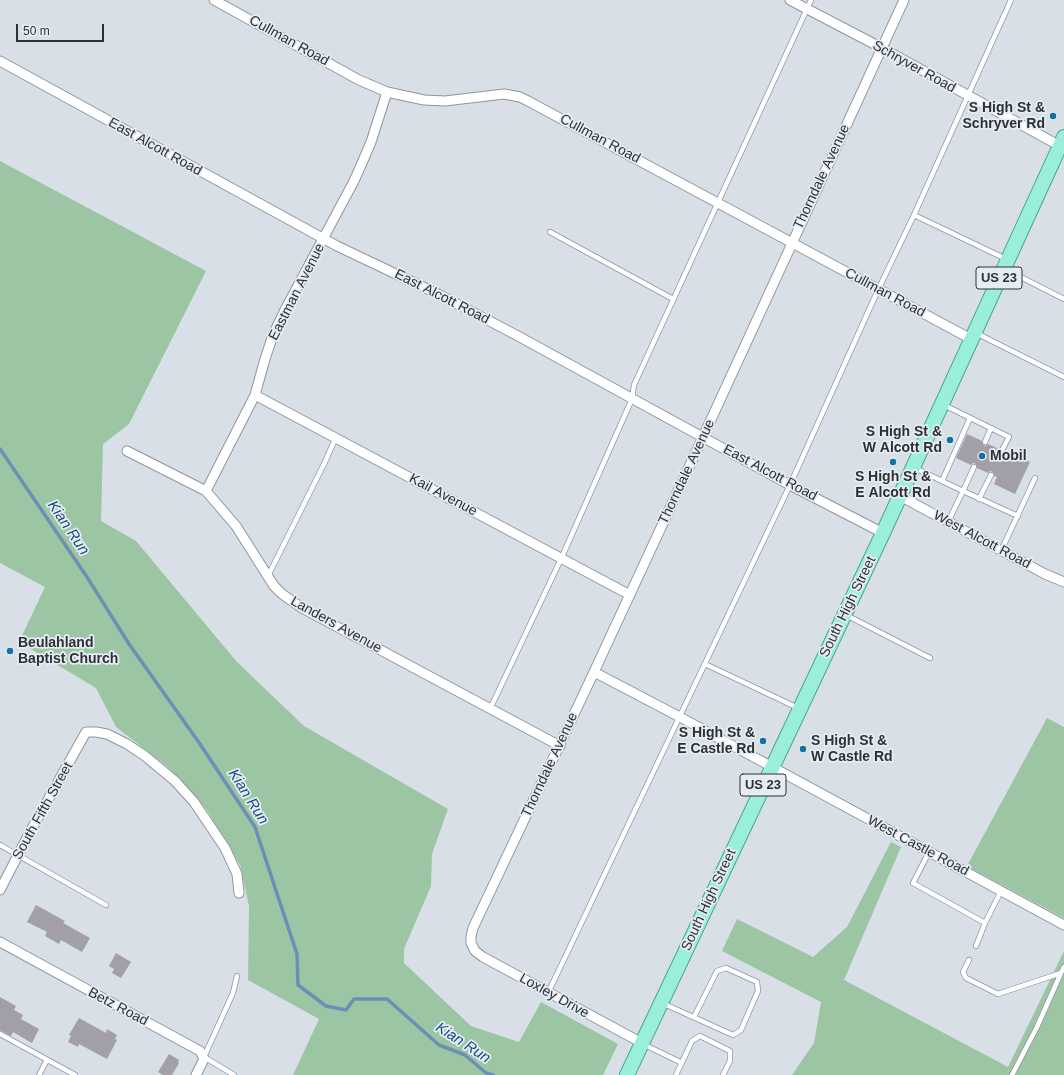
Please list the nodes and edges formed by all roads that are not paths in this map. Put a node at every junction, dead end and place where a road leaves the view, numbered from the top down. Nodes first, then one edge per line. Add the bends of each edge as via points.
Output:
1 (214, 0) edge
2 (790, 0) edge
3 (811, 0) edge
4 (904, 0) edge
5 (1011, 0) edge
6 (806, 9) junction
7 (882, 48) junction
8 (0, 61) edge
9 (387, 92) junction
10 (967, 96) junction
11 (1063, 144) edge
12 (717, 202) junction
13 (914, 215) junction
14 (550, 232) dead end
15 (323, 239) junction
16 (793, 242) junction
17 (1006, 264) junction
18 (878, 290) junction
19 (1064, 298) edge
20 (673, 299) junction
21 (973, 335) junction
22 (1064, 377) edge
23 (255, 395) junction
24 (632, 399) junction
25 (942, 404) junction
26 (970, 418) junction
27 (991, 428) junction
28 (336, 437) junction
29 (703, 437) junction
30 (985, 442) dead end
31 (1002, 450) dead end
32 (128, 451) dead end
33 (914, 467) junction
34 (974, 467) dead end
35 (991, 474) dead end
36 (1035, 478) dead end
37 (942, 480) junction
38 (790, 484) junction
39 (206, 491) junction
40 (963, 491) junction
41 (900, 496) junction
42 (979, 498) junction
43 (1018, 516) junction
44 (948, 522) junction
45 (884, 533) junction
46 (1001, 551) junction
47 (561, 559) junction
48 (268, 576) junction
49 (1064, 582) edge
50 (630, 595) junction
51 (844, 615) junction
52 (930, 658) dead end
53 (705, 664) junction
54 (594, 672) junction
55 (490, 709) junction
56 (800, 709) junction
57 (680, 717) junction
58 (560, 746) junction
59 (772, 767) junction
60 (0, 845) edge
61 (929, 852) junction
62 (18, 855) junction
63 (0, 890) edge
64 (1001, 891) junction
65 (239, 892) dead end
66 (106, 905) dead end
67 (985, 923) junction
68 (1064, 925) edge
69 (0, 942) edge
70 (471, 943) joint
71 (976, 946) dead end
72 (969, 960) dead end
73 (1064, 966) edge
74 (1061, 973) junction
75 (237, 976) dead end
76 (548, 993) junction
77 (661, 1002) junction
78 (694, 1017) junction
79 (0, 1034) edge
80 (642, 1043) junction
81 (204, 1057) junction
82 (47, 1060) junction
83 (682, 1063) junction
84 (39, 1075) edge
85 (75, 1075) edge
86 (196, 1075) edge
87 (234, 1075) edge
88 (627, 1075) edge
89 (676, 1075) edge
90 (723, 1075) edge
91 (1012, 1075) edge

1 - 9 street, Cullman Road via 359,80
2 - 6 street, Schryver Road
3 - 6 lane
4 - 7 street, Thorndale Avenue
5 - 10 lane
6 - 7 street, Schryver Road
6 - 12 lane
7 - 10 street, Schryver Road
7 - 16 street, Thorndale Avenue
8 - 15 street, East Alcott Road
9 - 12 street, Cullman Road via 424,100 445,101 504,94 520,97
9 - 15 street, Eastman Avenue via 362,163
10 - 11 street, Schryver Road
10 - 13 lane
11 - 17 main road, South High Street / US 23
12 - 16 street, Cullman Road
12 - 20 lane
13 - 17 lane
13 - 18 lane
14 - 20 lane
15 - 23 street, Eastman Avenue via 273,334
15 - 24 street, East Alcott Road via 445,298
16 - 18 street, Cullman Road
16 - 29 street, Thorndale Avenue
17 - 19 lane
17 - 21 main road, South High Street / US 23
18 - 21 street, Cullman Road
18 - 38 lane
20 - 24 lane via 634,385
21 - 22 lane
21 - 25 main road, South High Street / US 23
23 - 28 street, Kail Avenue
23 - 39 street, Eastman Avenue
24 - 29 street, East Alcott Road
24 - 47 lane
25 - 26 lane
25 - 33 main road, South High Street / US 23
26 - 27 lane
26 - 37 lane
27 - 30 lane
27 - 31 lane via 1009,437
28 - 47 street, Kail Avenue
28 - 48 lane
29 - 38 street, East Alcott Road
29 - 50 street, Thorndale Avenue
32 - 39 street, Landers Avenue
33 - 37 lane
33 - 41 main road, South High Street / US 23
34 - 40 lane
35 - 42 lane
36 - 43 lane
37 - 40 lane
38 - 45 street, East Alcott Road
38 - 53 lane
39 - 48 street, Landers Avenue via 236,526
40 - 42 lane
40 - 44 lane
41 - 44 street, West Alcott Road
41 - 45 main road, South High Street / US 23
42 - 43 lane
43 - 46 lane
44 - 46 street, West Alcott Road
45 - 51 main road, South High Street / US 23
46 - 49 street, West Alcott Road
47 - 50 street, Kail Avenue
47 - 55 lane
48 - 55 street, Landers Avenue via 282,594 302,608
50 - 54 street, Thorndale Avenue
51 - 52 lane
51 - 56 main road, South High Street / US 23
53 - 56 lane
53 - 57 lane
54 - 57 street, West Castle Road
54 - 58 street, Thorndale Avenue
55 - 58 street, Landers Avenue
56 - 59 main road, South High Street / US 23
57 - 59 street, West Castle Road
57 - 76 lane
58 - 70 street, Thorndale Avenue via 473,928
59 - 61 street, West Castle Road
59 - 77 main road, South High Street / US 23
60 - 62 lane
61 - 64 street, West Castle Road
61 - 67 lane via 913,883
62 - 63 street, South Fifth Street
62 - 65 street, South Fifth Street via 86,732 96,732 107,734 127,744 175,781 198,807 226,848 237,874
62 - 66 lane
64 - 67 lane
64 - 68 street, West Castle Road
67 - 71 lane
69 - 81 street, Betz Road via 200,1051
70 - 76 street, Loxley Drive via 475,951 483,957
72 - 74 lane via 963,972 966,978 998,994
73 - 74 lane
74 - 91 lane
75 - 81 lane via 233,993
76 - 80 street, Loxley Drive
77 - 78 lane
77 - 80 main road, South High Street / US 23
78 - 78 lane via 733,1035 741,1030 747,1017 758,991 757,982 726,968 717,970
79 - 82 lane
80 - 83 lane
80 - 88 main road, South High Street / US 23
81 - 86 street
81 - 87 lane, Betz Road
82 - 84 lane
82 - 85 lane
83 - 89 lane
83 - 90 lane via 692,1041 700,1036 730,1051 730,1061

